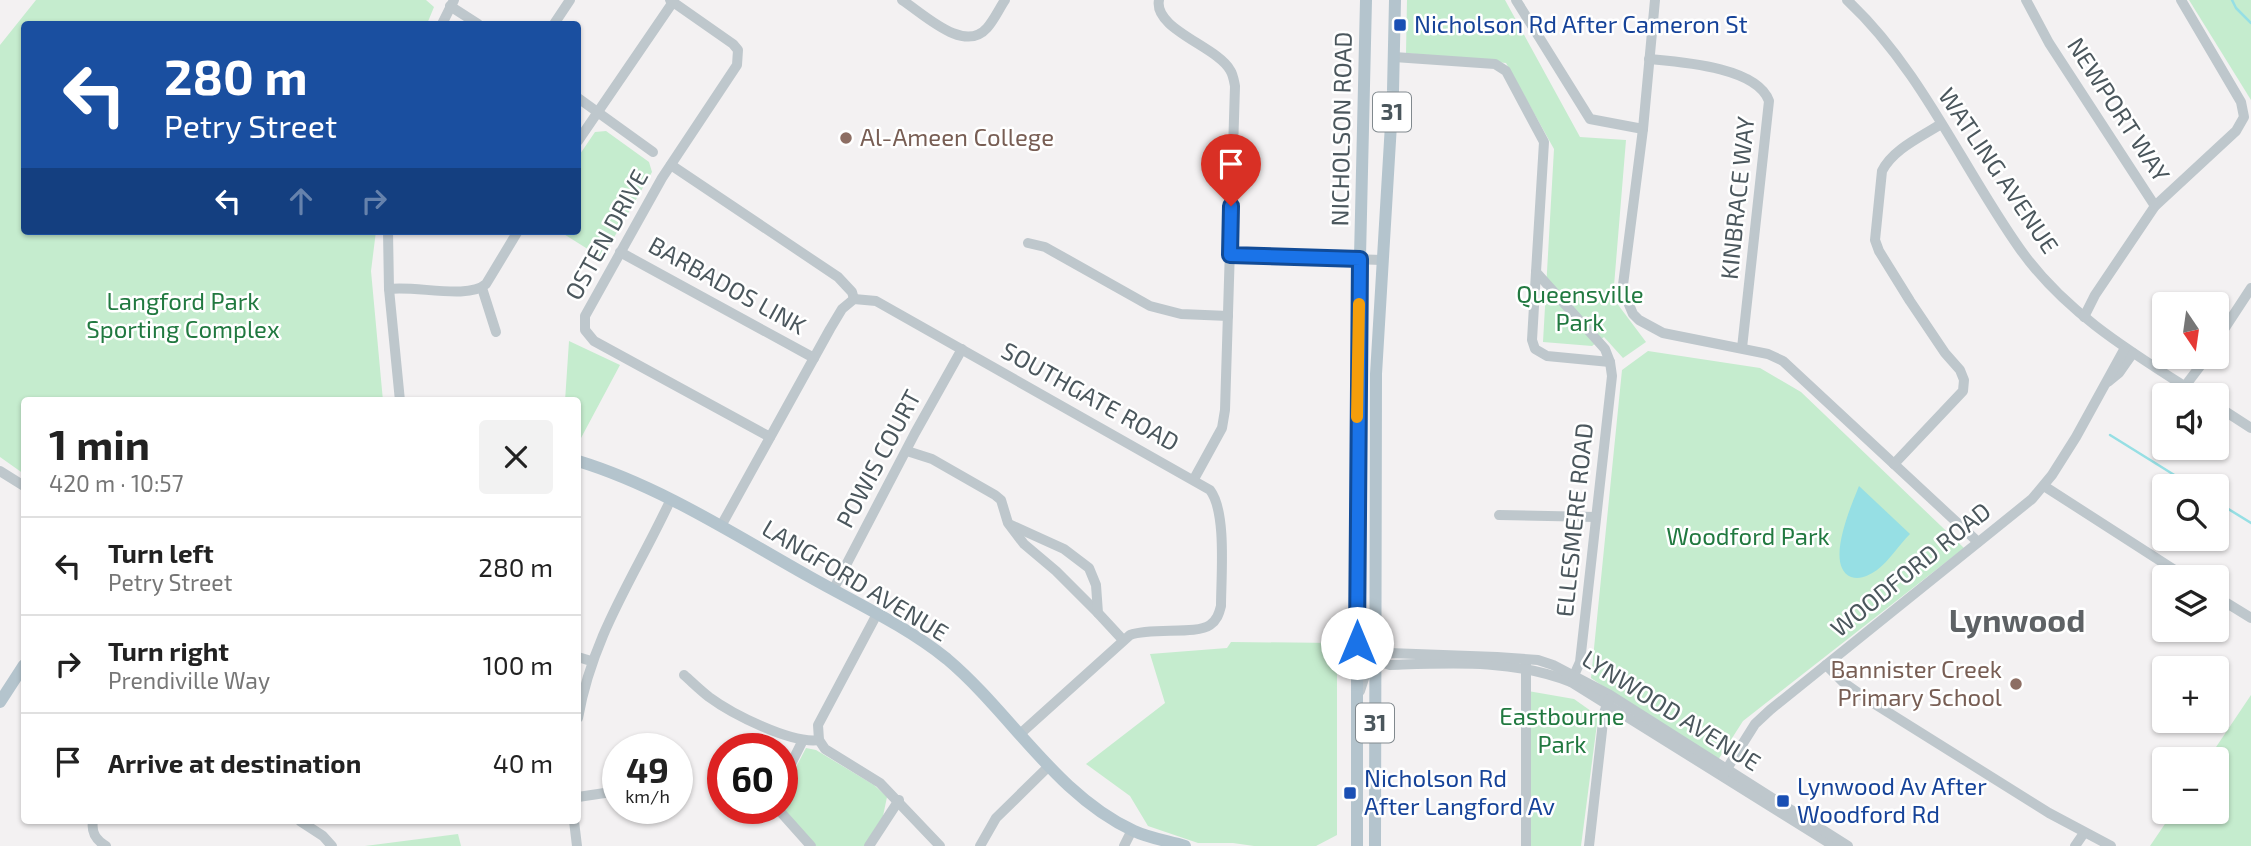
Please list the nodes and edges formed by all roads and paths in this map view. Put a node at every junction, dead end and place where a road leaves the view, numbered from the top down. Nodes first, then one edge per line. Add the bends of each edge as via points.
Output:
1 (570, 0) edge
2 (902, 0) edge
3 (1005, 0) edge
4 (1159, 0) edge
5 (1366, 0) edge
6 (1516, 0) edge
7 (1656, 0) edge
8 (2026, 0) edge
9 (2181, 0) edge
10 (672, 1) edge
11 (1849, 1) edge
12 (453, 2) edge
13 (1393, 2) edge
14 (444, 21) edge
15 (475, 21) edge
16 (557, 21) edge
17 (1394, 57) junction
18 (1649, 58) junction
19 (581, 100) edge
20 (597, 112) junction
21 (1941, 124) junction
22 (1643, 130) junction
23 (581, 136) edge
24 (653, 152) dead end
25 (671, 164) junction
26 (2155, 206) junction
27 (388, 235) edge
28 (517, 235) edge
29 (1028, 243) dead end
30 (620, 252) junction
31 (1230, 255) junction
32 (1360, 259) junction
33 (1382, 260) junction
34 (1536, 272) junction
35 (2251, 288) edge
36 (389, 289) junction
37 (482, 289) junction
38 (854, 299) junction
39 (1228, 316) junction
40 (2084, 317) junction
41 (2230, 321) edge
42 (496, 332) dead end
43 (1742, 348) junction
44 (962, 349) junction
45 (2129, 350) junction
46 (814, 358) junction
47 (1610, 362) junction
48 (2181, 383) edge
49 (400, 397) edge
50 (2229, 414) edge
51 (2251, 428) edge
52 (770, 437) junction
53 (907, 452) junction
54 (581, 462) edge
55 (1894, 464) junction
56 (0, 471) edge
57 (1194, 479) junction
58 (21, 484) edge
59 (2044, 486) junction
60 (670, 501) junction
61 (1499, 515) dead end
62 (1596, 517) junction
63 (1008, 523) junction
64 (721, 527) junction
65 (1978, 542) junction
66 (2167, 565) edge
67 (833, 590) junction
68 (2229, 604) edge
69 (1098, 613) junction
70 (877, 614) junction
71 (2251, 618) edge
72 (1123, 640) junction
73 (1357, 644) junction
74 (581, 658) edge
75 (1375, 660) junction
76 (591, 661) junction
77 (1526, 663) junction
78 (1826, 665) junction
79 (21, 670) edge
80 (684, 675) dead end
81 (1573, 678) junction
82 (1609, 699) junction
83 (1357, 700) junction
84 (0, 702) edge
85 (581, 705) edge
86 (1020, 734) junction
87 (803, 740) junction
88 (819, 740) junction
89 (798, 750) edge
90 (1049, 766) junction
91 (1724, 772) junction
92 (602, 794) edge
93 (581, 797) edge
94 (899, 800) junction
95 (92, 824) edge
96 (305, 824) edge
97 (574, 824) edge
98 (791, 824) edge
99 (1138, 832) junction
100 (2084, 833) junction
101 (1357, 840) edge
102 (1375, 845) edge
103 (106, 846) edge
104 (332, 846) edge
105 (577, 846) edge
106 (811, 846) edge
107 (869, 846) edge
108 (940, 846) edge
109 (980, 846) edge
110 (1124, 846) edge
111 (1159, 846) edge
112 (1185, 846) edge
113 (1344, 846) edge
114 (1526, 846) edge
115 (1589, 846) edge
116 (1834, 846) edge
117 (1848, 846) edge
118 (2075, 846) edge
119 (2111, 846) edge

1 - 16 street
2 - 3 street via 957,36 972,38 986,29
4 - 31 street via 1165,20 1221,59 1235,86
5 - 32 main road, NICHOLSON ROAD / 31
6 - 22 street via 1590,119
7 - 18 street
8 - 26 street, NEWPORT WAY
9 - 26 street via 2241,102 2244,117 2236,131
10 - 20 street
10 - 25 street, OSTEN DRIVE via 738,50 737,65
11 - 21 street, WATLING AVENUE via 1887,43
12 - 14 street
12 - 15 street
13 - 17 main road, NICHOLSON ROAD / 31
17 - 33 main road, NICHOLSON ROAD / 31
17 - 34 street via 1495,64 1506,71 1544,142
18 - 22 street
18 - 43 street, KINBRACE WAY via 1711,67 1758,84 1769,101
19 - 20 street
20 - 23 street
20 - 24 street
21 - 40 street, WATLING AVENUE via 2021,250 2065,302
21 - 55 street via 1886,163 1875,240 1910,301 1960,370 1963,391
22 - 43 street via 1623,285 1629,305 1639,320 1663,333
25 - 30 street, OSTEN DRIVE
25 - 38 street via 838,277
26 - 40 street
27 - 36 street
28 - 37 street
29 - 39 street via 1045,247 1150,306 1181,314
30 - 46 street, BARBADOS LINK
30 - 52 street, OSTEN DRIVE via 584,316 584,330 594,341
31 - 32 street
31 - 39 street
32 - 33 street
32 - 73 main road, NICHOLSON ROAD / 31
33 - 75 main road, NICHOLSON ROAD / 31 via 1376,374
34 - 47 street via 1605,349
34 - 47 street via 1535,349 1547,356
35 - 41 street
36 - 37 street
36 - 49 street
37 - 42 street
38 - 44 street, SOUTHGATE ROAD via 876,301
38 - 46 street via 842,309
39 - 57 street via 1222,428
40 - 45 street, WATLING AVENUE
43 - 55 street via 1783,361
44 - 53 street, POWIS COURT
44 - 57 street, SOUTHGATE ROAD
45 - 48 street, WATLING AVENUE
45 - 59 street, WOODFORD ROAD via 2112,370
46 - 52 street
47 - 62 street, ELLESMERE ROAD
50 - 51 street
52 - 64 street
53 - 63 street via 932,459 995,495
53 - 67 street, POWIS COURT
54 - 60 main road, LANGFORD AVENUE
55 - 65 street
56 - 58 street
57 - 72 street, SOUTHGATE ROAD via 1217,498 1220,509 1221,606 1217,619 1208,627 1143,631
59 - 65 street, WOODFORD ROAD
59 - 66 street
60 - 64 main road, LANGFORD AVENUE
60 - 76 street via 621,592
61 - 62 street
62 - 81 street, ELLESMERE ROAD via 1580,662
63 - 69 street via 1024,544
63 - 69 street via 1064,549 1089,568 1096,585
64 - 67 main road, LANGFORD AVENUE
65 - 78 street, WOODFORD ROAD
67 - 70 main road, LANGFORD AVENUE
68 - 71 street
69 - 72 street
70 - 86 main road, LANGFORD AVENUE via 945,658
70 - 88 street via 818,724
72 - 86 street, SOUTHGATE ROAD
73 - 75 street
73 - 83 main road, NICHOLSON ROAD / 31
74 - 76 street
75 - 77 street, LYNWOOD AVENUE via 1389,653
75 - 83 street via 1368,666
75 - 102 main road, NICHOLSON ROAD / 31
76 - 85 street
77 - 81 street, LYNWOOD AVENUE via 1553,664
77 - 114 street
78 - 91 street, WOODFORD ROAD via 1755,724
78 - 100 street via 1870,701
79 - 84 main road
80 - 87 street via 710,698 790,738
81 - 82 street, LYNWOOD AVENUE
82 - 91 street, LYNWOOD AVENUE
82 - 115 street
83 - 101 main road, NICHOLSON ROAD / 31
86 - 90 main road, LANGFORD AVENUE
87 - 88 street
87 - 89 street
88 - 94 street via 825,749
90 - 99 main road, LANGFORD AVENUE via 1091,803
90 - 109 street via 996,818
91 - 116 street, LYNWOOD AVENUE
91 - 117 street, LYNWOOD AVENUE
92 - 93 street
94 - 107 street
94 - 108 street
95 - 103 street via 98,841
96 - 104 street
97 - 105 street
98 - 106 street
99 - 110 street
99 - 111 main road, LANGFORD AVENUE
99 - 112 main road, LANGFORD AVENUE
100 - 118 street
100 - 119 street
101 - 113 main road

